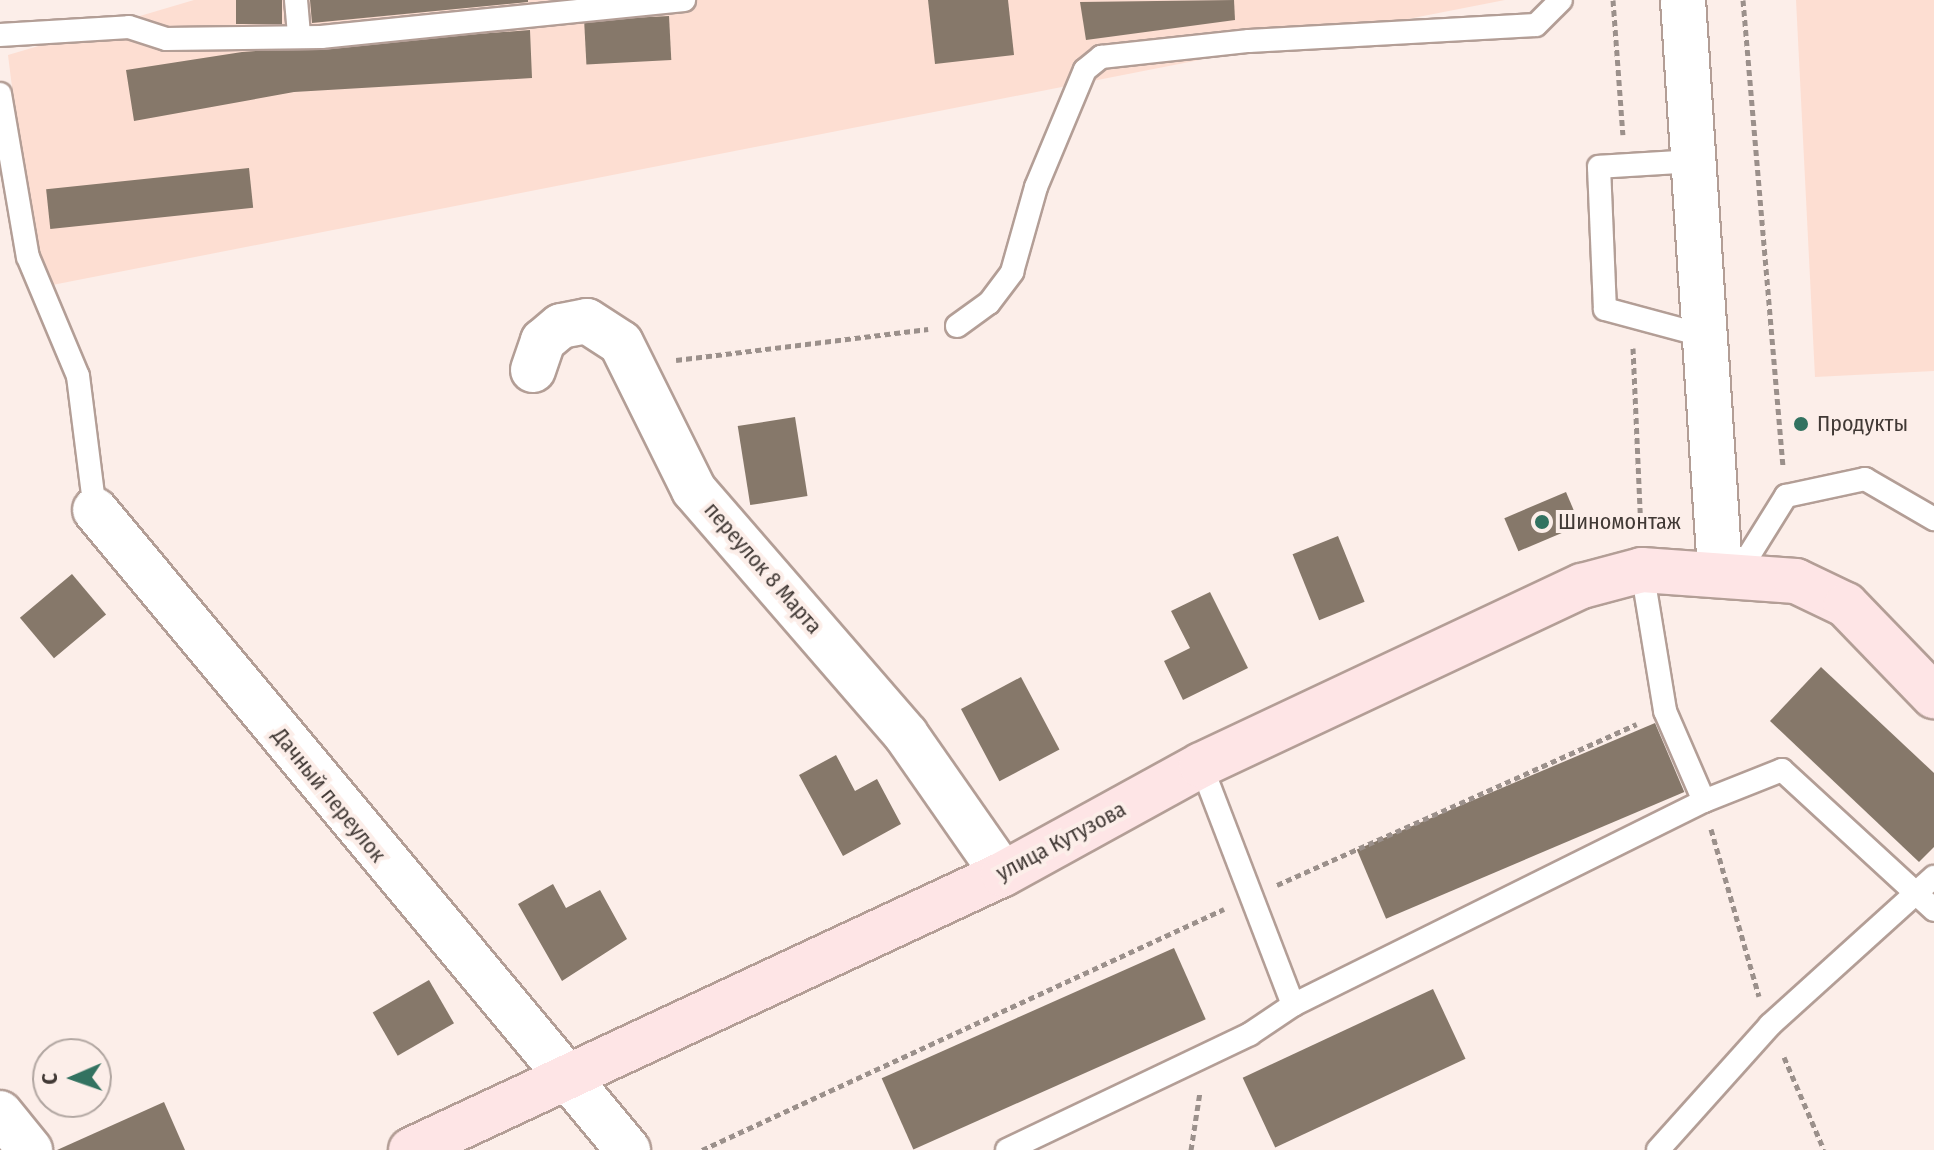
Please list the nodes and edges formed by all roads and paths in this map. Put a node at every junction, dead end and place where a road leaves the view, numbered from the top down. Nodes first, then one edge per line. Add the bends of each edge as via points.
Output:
1 (296, 0) edge
2 (684, 0) edge
3 (1561, 0) edge
4 (1683, 0) edge
5 (1743, 0) edge
6 (621, 4) edge
7 (483, 10) edge
8 (299, 32) junction
9 (0, 35) edge
10 (0, 94) edge
11 (6, 145) edge
12 (1696, 161) junction
13 (957, 326) joint
14 (1706, 336) junction
15 (631, 366) junction
16 (533, 370) dead end
17 (1786, 496) junction
18 (95, 510) joint
19 (1934, 519) edge
20 (1642, 570) junction
21 (1729, 572) junction
22 (1929, 684) edge
23 (1665, 711) junction
24 (1201, 765) junction
25 (1704, 801) junction
26 (1003, 874) junction
27 (1934, 877) edge
28 (1917, 894) junction
29 (1249, 897) junction
30 (1934, 910) edge
31 (1293, 1005) junction
32 (1770, 1025) junction
33 (1205, 1056) junction
34 (563, 1080) junction
35 (0, 1113) edge
36 (30, 1150) edge
37 (411, 1150) edge
38 (628, 1150) edge
39 (702, 1150) edge
40 (1007, 1150) edge
41 (1191, 1150) edge
42 (1658, 1150) edge
43 (1824, 1150) edge

1 - 8 lane
2 - 6 lane
3 - 13 lane via 1536,25 1249,41 1101,57 1085,70 1036,187 1012,272 989,303
4 - 12 street
5 - 17 path
6 - 7 lane
7 - 8 lane via 321,37
8 - 9 lane via 166,39 129,27
10 - 11 lane
11 - 18 lane via 28,257 78,376
12 - 14 street
12 - 14 lane via 1599,167 1605,309
13 - 15 path
14 - 21 street
15 - 16 street, переулок 8 Марта via 621,343 587,321 561,326 543,341
15 - 26 street, переулок 8 Марта via 694,490 906,735
17 - 19 lane via 1865,479
17 - 21 lane
18 - 34 street, Дачный переулок
20 - 21 main road, улица Кутузова
20 - 23 lane
20 - 24 main road, улица Кутузова via 1582,586
21 - 22 main road, улица Кутузова via 1796,581 1846,605
23 - 25 lane
23 - 29 path
24 - 26 main road, улица Кутузова
24 - 29 lane
25 - 28 lane via 1782,770
25 - 31 lane
25 - 32 path
26 - 34 main road, улица Кутузова
27 - 28 lane
28 - 30 lane
28 - 32 lane
29 - 31 lane
29 - 39 path
31 - 33 lane
32 - 42 lane
32 - 43 path
33 - 40 lane
33 - 41 path
34 - 37 main road, улица Кутузова
34 - 38 street, Дачный переулок
35 - 36 street

